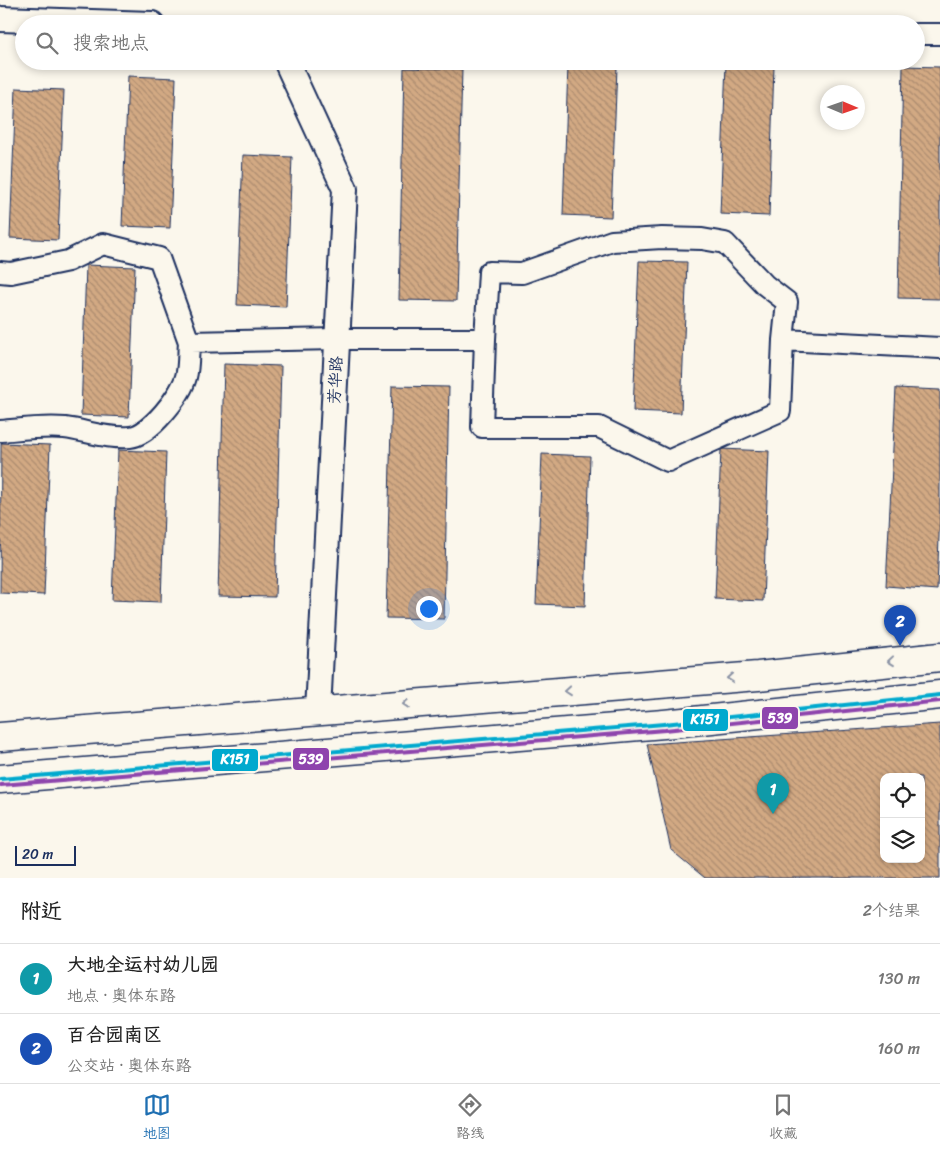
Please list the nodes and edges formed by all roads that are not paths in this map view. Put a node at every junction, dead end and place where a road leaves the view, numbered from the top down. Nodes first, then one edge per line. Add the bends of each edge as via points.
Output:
1 (0, 19) edge
2 (15, 19) edge
3 (925, 34) edge
4 (940, 34) edge
5 (290, 70) edge
6 (0, 272) edge
7 (337, 338) junction
8 (485, 339) junction
9 (783, 340) junction
10 (189, 342) junction
11 (940, 348) edge
12 (0, 431) edge
13 (940, 657) edge
14 (940, 695) edge
15 (318, 711) junction
16 (0, 737) edge
17 (0, 779) edge

1 - 2 street
3 - 4 street
5 - 7 street, 芳华路 via 345,189
6 - 10 street via 11,273 68,261 103,244 159,258
7 - 8 street
7 - 10 street
7 - 15 street, 芳华路
8 - 9 street via 489,272 522,273 612,241 662,238 725,243 765,285 787,302
8 - 9 street via 482,427 599,427 668,461 780,411
9 - 11 street
10 - 12 street via 186,378 174,400 162,417 133,437 65,428
13 -> 15 main road via 758,676
14 - 17 main road via 664,724
15 - 16 main road

